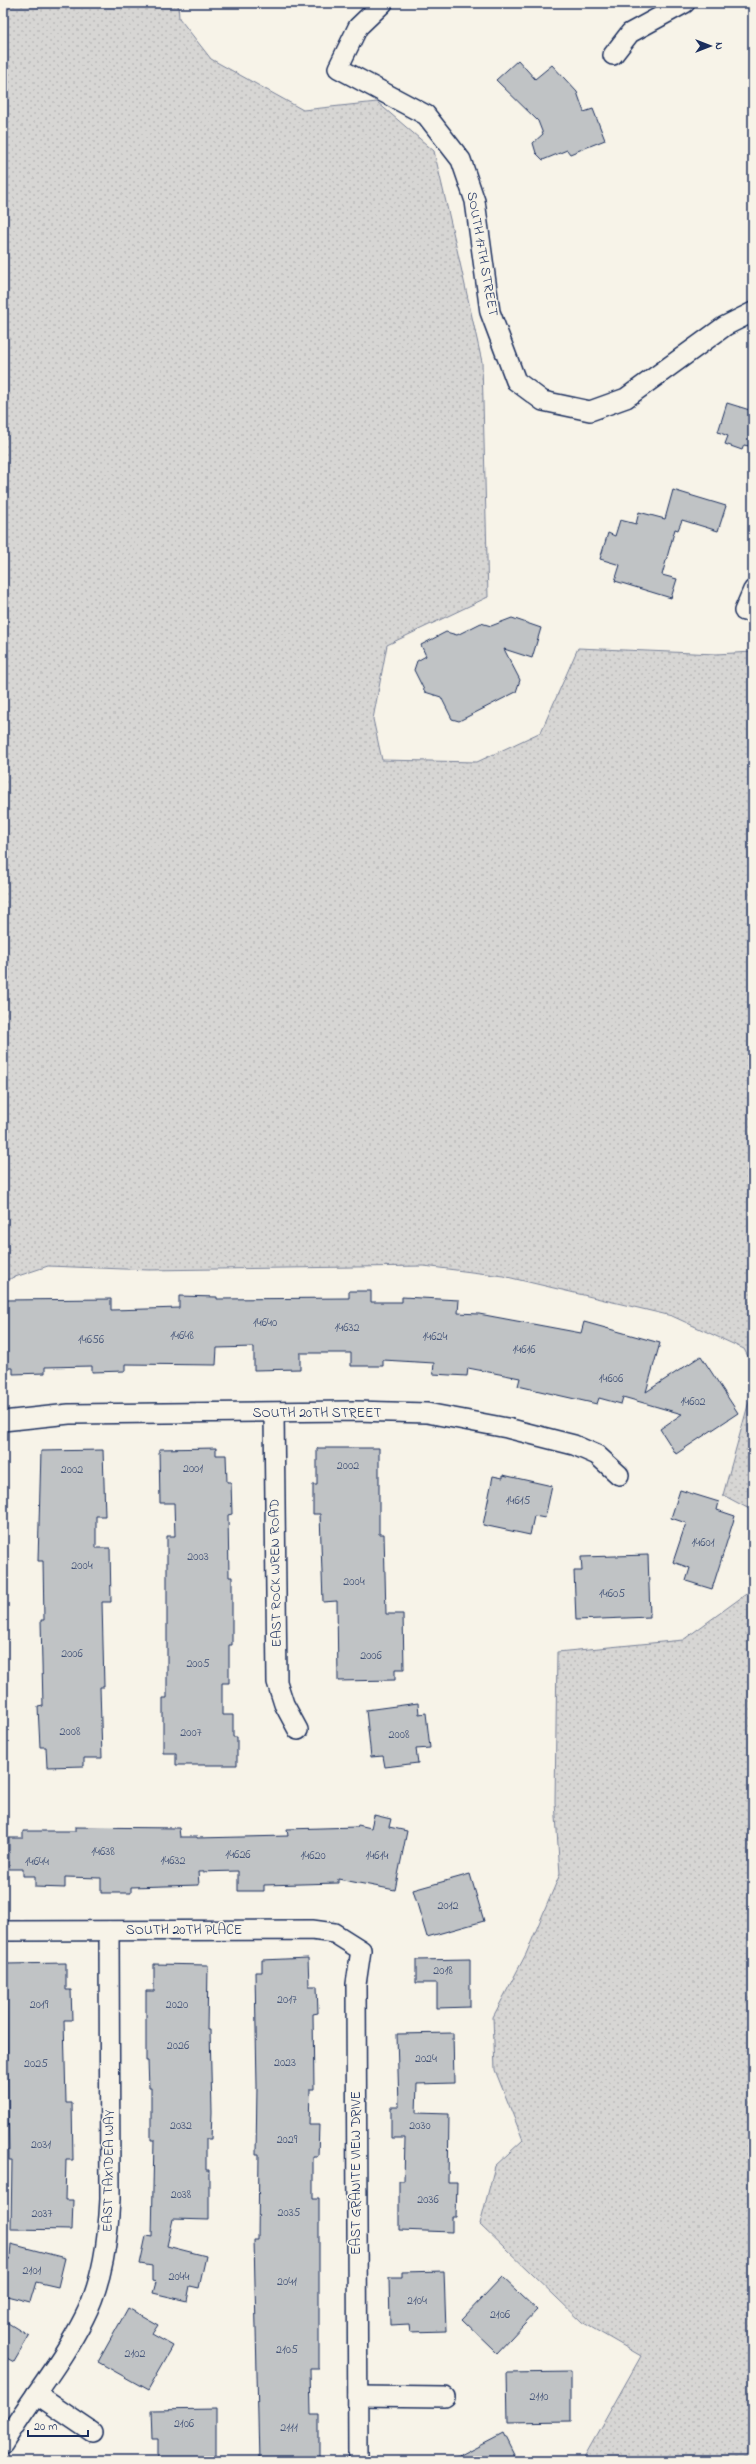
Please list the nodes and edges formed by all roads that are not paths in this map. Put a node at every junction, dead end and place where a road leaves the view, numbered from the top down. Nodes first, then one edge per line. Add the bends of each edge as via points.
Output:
1 (383, 3) edge
2 (685, 3) edge
3 (613, 55) dead end
4 (753, 312) edge
5 (753, 590) edge
6 (744, 611) dead end
7 (274, 1413) junction
8 (3, 1422) edge
9 (619, 1475) dead end
10 (298, 1730) dead end
11 (3, 1931) edge
12 (109, 1931) junction
13 (361, 1950) joint
14 (36, 2394) junction
15 (358, 2396) junction
16 (445, 2397) dead end
17 (92, 2432) dead end
18 (3, 2444) edge
19 (358, 2461) edge

1 - 4 street, SOUTH 17TH STREET via 358,27 338,68 426,115 461,160 475,202 490,312 516,381 543,401 590,411 626,398 725,326
2 - 3 street via 630,33
5 - 6 street
7 - 8 street, SOUTH 20TH STREET via 69,1414
7 - 9 street, SOUTH 20TH STREET via 427,1413 461,1418 574,1444 597,1456
7 - 10 street, EAST ROCK WREN ROAD via 277,1682 284,1704
11 - 12 street, SOUTH 20TH PLACE
12 - 13 street, SOUTH 20TH PLACE via 312,1930 334,1933
12 - 14 street, EAST TAXIDEA WAY via 108,2239 98,2283 85,2317
13 - 15 street, EAST GRANITE VIEW DRIVE via 356,1992
14 - 17 street
14 - 18 street, EAST TAXIDEA WAY
15 - 16 street
15 - 19 street, EAST GRANITE VIEW DRIVE

